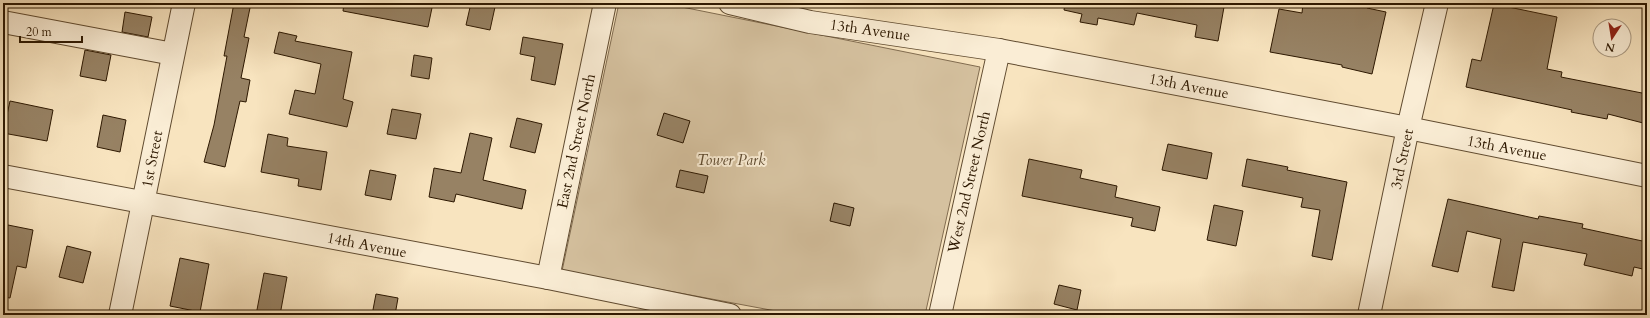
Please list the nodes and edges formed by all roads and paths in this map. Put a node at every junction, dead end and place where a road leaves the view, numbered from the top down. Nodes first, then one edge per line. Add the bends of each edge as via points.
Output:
1 (184, 3) edge
2 (605, 3) edge
3 (730, 3) edge
4 (1437, 3) edge
5 (812, 12) edge
6 (3, 22) edge
7 (999, 50) junction
8 (173, 54) junction
9 (1408, 128) junction
10 (3, 176) edge
11 (1647, 176) edge
12 (143, 203) junction
13 (548, 278) junction
14 (120, 315) edge
15 (730, 315) edge
16 (940, 315) edge
17 (1369, 315) edge

1 - 8 street, 1st Street
2 - 13 street, East 2nd Street North
3 - 5 street, 13th Avenue
4 - 9 street, 3rd Street
5 - 7 street, 13th Avenue
6 - 8 street
7 - 9 street, 13th Avenue
7 - 16 street, West 2nd Street North
8 - 12 street, 1st Street
9 - 11 street, 13th Avenue
9 - 17 street, 3rd Street
10 - 12 street, 14th Avenue
12 - 13 street, 14th Avenue
12 - 14 street, 1st Street
13 - 15 street, 14th Avenue

